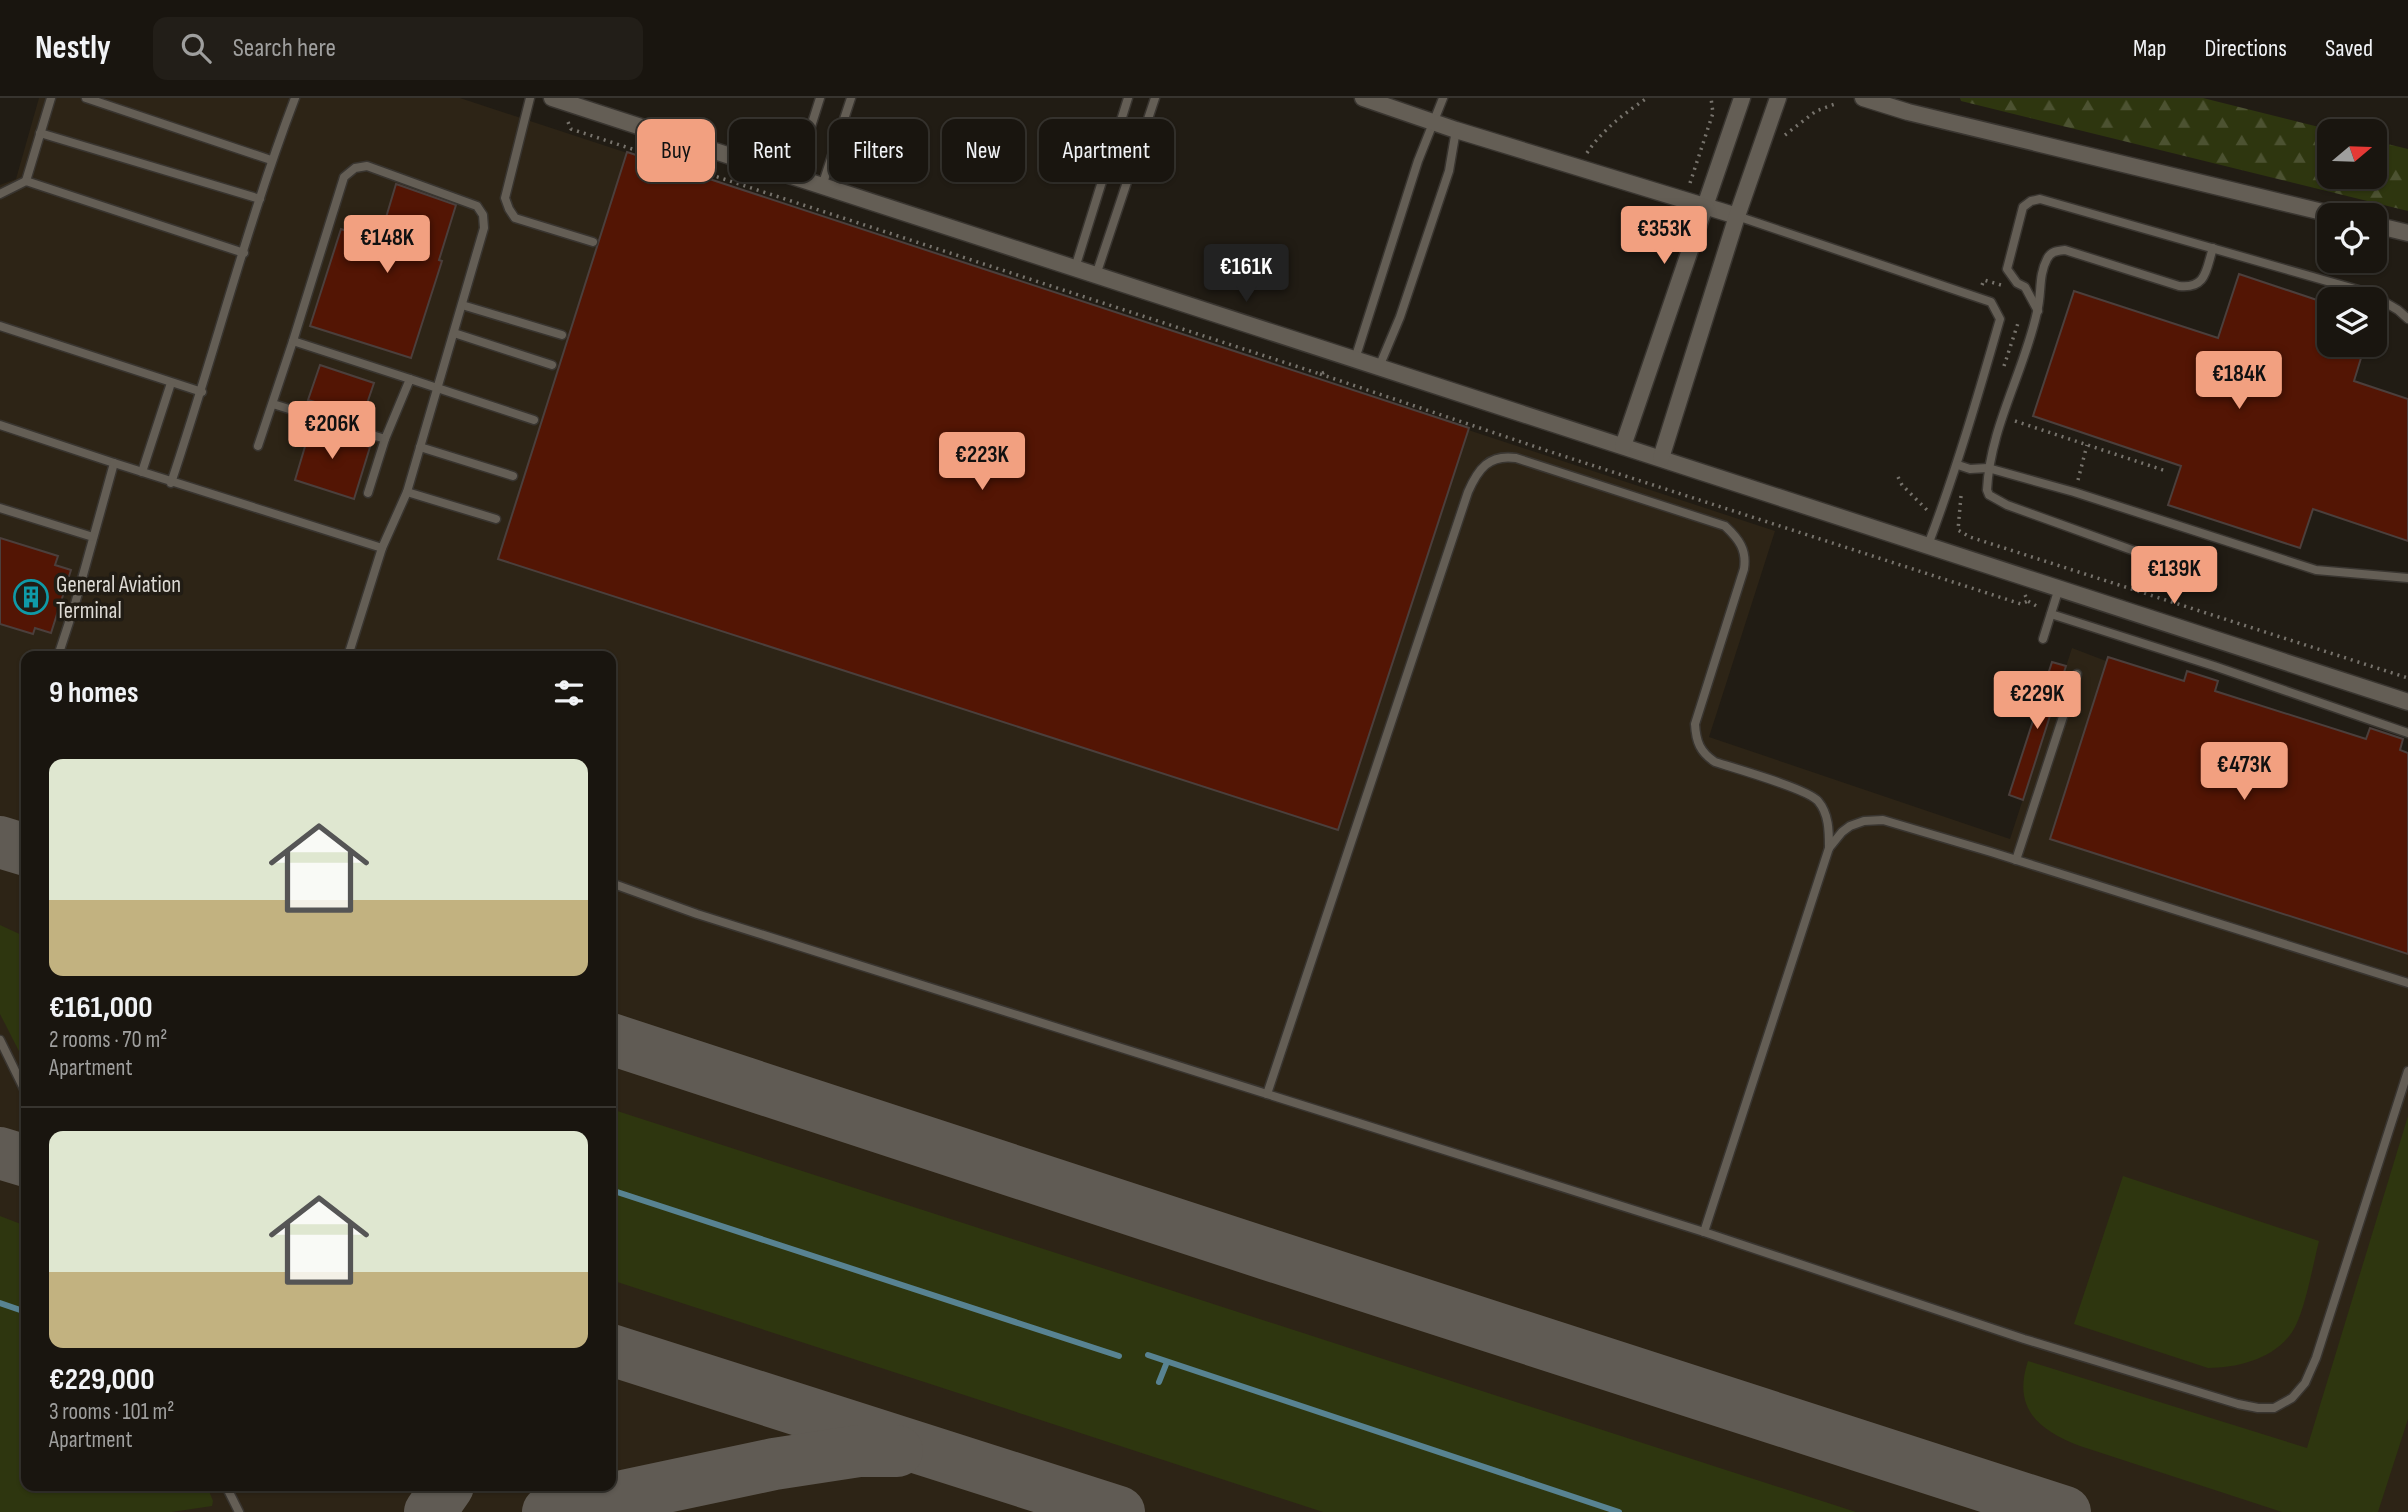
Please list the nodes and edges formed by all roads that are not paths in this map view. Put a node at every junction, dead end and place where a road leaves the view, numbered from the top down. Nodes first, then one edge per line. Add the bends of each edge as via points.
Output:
1 (51, 98) edge
2 (86, 98) edge
3 (295, 98) edge
4 (530, 98) edge
5 (552, 98) edge
6 (820, 98) edge
7 (851, 98) edge
8 (1128, 98) edge
9 (1155, 98) edge
10 (1363, 98) edge
11 (1443, 98) edge
12 (1742, 98) edge
13 (1778, 98) edge
14 (1863, 98) edge
15 (813, 119) edge
16 (1434, 123) junction
17 (1456, 130) junction
18 (40, 133) junction
19 (729, 156) edge
20 (271, 160) junction
21 (26, 181) junction
22 (810, 182) edge
23 (822, 186) junction
24 (0, 194) edge
25 (260, 199) junction
26 (1704, 206) junction
27 (2317, 211) edge
28 (1737, 216) junction
29 (2387, 228) edge
30 (2408, 233) edge
31 (593, 242) dead end
32 (2213, 248) junction
33 (244, 253) junction
34 (1075, 268) junction
35 (1096, 275) junction
36 (462, 305) junction
37 (2038, 311) junction
38 (2408, 319) edge
39 (0, 327) edge
40 (454, 333) junction
41 (562, 335) dead end
42 (293, 341) junction
43 (1355, 359) junction
44 (552, 365) dead end
45 (1379, 367) junction
46 (410, 379) junction
47 (171, 383) junction
48 (437, 389) junction
49 (202, 392) junction
50 (273, 404) junction
51 (534, 420) dead end
52 (0, 425) edge
53 (385, 439) junction
54 (258, 446) dead end
55 (1623, 446) junction
56 (420, 447) junction
57 (1661, 458) junction
58 (114, 463) junction
59 (1958, 466) junction
60 (1988, 468) junction
61 (142, 472) junction
62 (513, 476) dead end
63 (172, 482) junction
64 (407, 492) junction
65 (368, 493) dead end
66 (0, 508) edge
67 (496, 519) dead end
68 (93, 537) junction
69 (1928, 546) junction
70 (382, 548) junction
71 (2143, 554) dead end
72 (2408, 578) edge
73 (2059, 588) junction
74 (2051, 614) junction
75 (2043, 639) dead end
76 (60, 651) edge
77 (350, 651) edge
78 (2077, 674) dead end
79 (2408, 702) edge
80 (2408, 733) edge
81 (1829, 848) junction
82 (2016, 860) junction
83 (616, 885) edge
84 (2408, 983) edge
85 (0, 1040) edge
86 (2408, 1071) edge
87 (21, 1083) edge
88 (1267, 1094) junction
89 (1704, 1232) junction
90 (228, 1491) edge
91 (239, 1512) edge

1 - 18 lane
2 - 20 lane
3 - 20 lane
4 - 31 lane via 505,198 509,209 516,218
5 - 19 street
6 - 15 lane
7 - 23 lane
8 - 34 lane
9 - 35 lane
10 - 16 street
11 - 16 lane
12 - 26 street
13 - 28 street
14 - 27 street
16 - 17 street
16 - 43 lane
17 - 26 street
17 - 45 lane via 1449,171
18 - 21 lane
18 - 25 lane
20 - 25 lane
21 - 24 lane
21 - 33 lane
22 - 23 street
23 - 34 street
25 - 33 lane
26 - 28 street
26 - 55 street
28 - 57 street
28 - 59 lane via 1991,302 2000,319
29 - 30 street
32 - 37 lane via 2204,278 2190,287 2065,250 2055,251 2048,255 2041,273
32 - 37 lane via 2078,208 2031,201 2023,207 2007,269
32 - 38 lane via 2369,293
33 - 49 lane
34 - 35 street
35 - 43 street
36 - 40 lane
36 - 41 lane
36 - 42 lane via 484,228 477,206 368,166 355,168 344,177
37 - 60 lane
39 - 47 lane
40 - 44 lane
40 - 48 lane
42 - 46 lane
42 - 50 lane
43 - 45 street
45 - 55 street
46 - 48 lane
46 - 53 lane
47 - 49 lane
47 - 61 lane
48 - 51 lane
48 - 56 lane
49 - 63 lane
50 - 53 lane
50 - 54 lane
52 - 58 lane
53 - 65 lane
55 - 57 street
56 - 62 lane
56 - 64 lane
57 - 69 street
58 - 61 lane
58 - 68 lane
59 - 60 lane
59 - 69 lane
60 - 71 lane via 1987,490 1993,498
60 - 72 lane via 2316,570
61 - 63 lane
63 - 70 lane
64 - 67 lane
64 - 70 lane
66 - 68 lane
68 - 76 lane
69 - 73 street
70 - 77 lane
73 - 74 lane
73 - 79 street
74 - 75 lane
74 - 80 lane
78 - 82 lane
81 - 82 lane via 1850,827 1883,820
81 - 88 lane via 1825,811 1814,796 1715,762 1705,755 1696,736 1695,724 1744,569 1746,558 1734,534 1725,526 1516,458 1491,461 1480,469 1468,492
81 - 89 lane
82 - 84 lane
83 - 88 lane
85 - 87 lane
86 - 89 lane via 2316,1358 2292,1398 2274,1408 2238,1404 2050,1347
88 - 89 lane
90 - 91 lane

